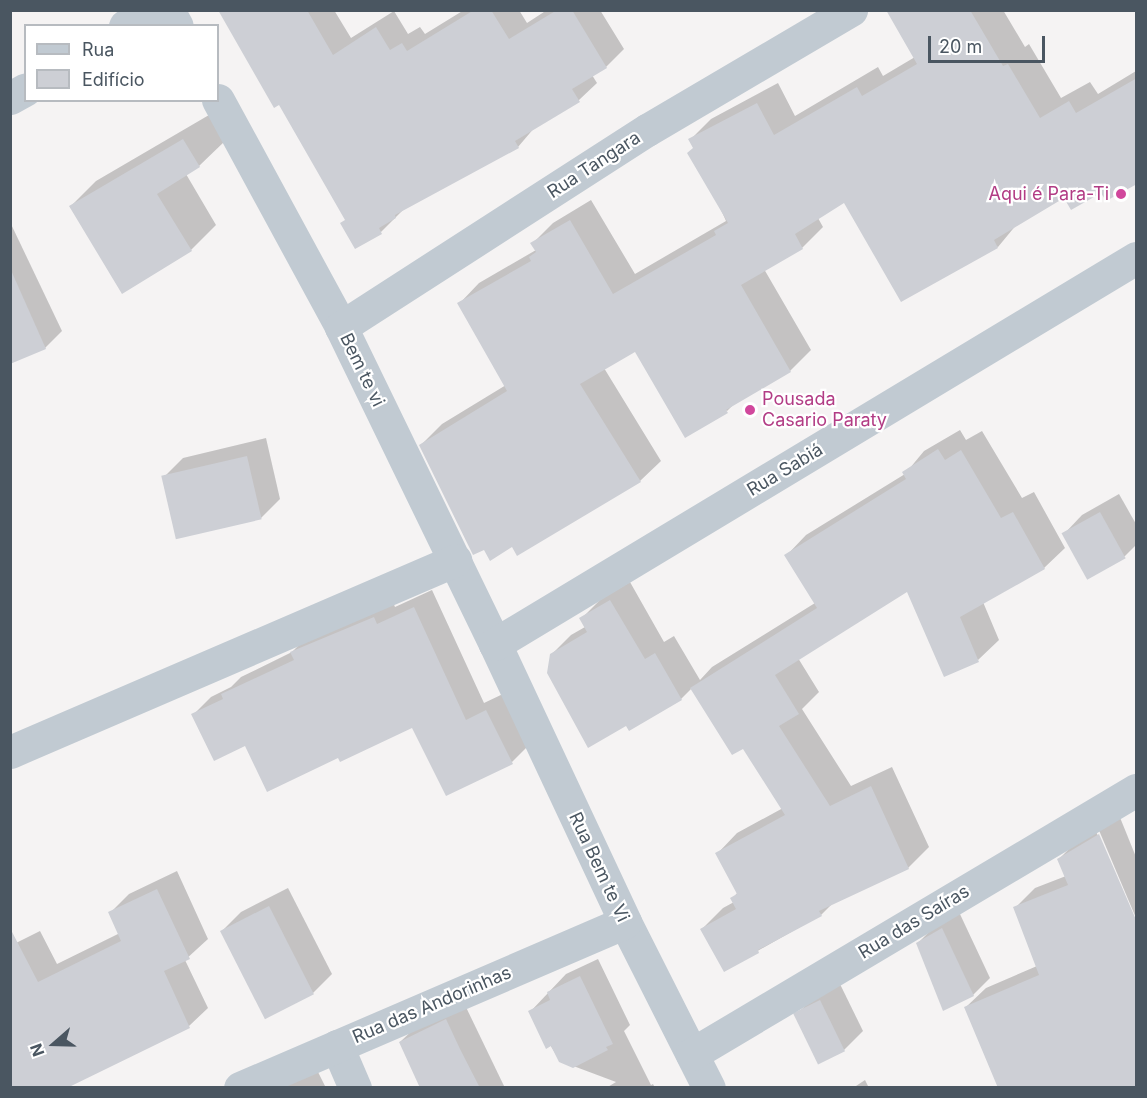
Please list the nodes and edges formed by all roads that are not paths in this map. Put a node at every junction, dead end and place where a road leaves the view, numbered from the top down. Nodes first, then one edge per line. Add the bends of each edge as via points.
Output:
1 (149, 10) edge
2 (168, 10) edge
3 (851, 10) edge
4 (128, 24) edge
5 (176, 24) edge
6 (24, 90) edge
7 (10, 98) edge
8 (219, 102) edge
9 (1137, 258) edge
10 (341, 327) junction
11 (454, 560) junction
12 (495, 644) junction
13 (10, 752) edge
14 (1137, 790) edge
15 (625, 922) junction
16 (337, 1046) junction
17 (692, 1054) junction
18 (240, 1088) edge
19 (356, 1088) edge
20 (709, 1088) edge

1 - 4 street
2 - 5 street
3 - 10 street, Rua Tangara via 647,130
6 - 7 street
8 - 10 street, Bem te vi
9 - 12 street, Rua Sabiá
10 - 11 street, Bem te vi
11 - 12 street, Bem te vi
11 - 13 street
12 - 15 street, Rua Bem te Vi
14 - 17 street, Rua das Saíras
15 - 16 street, Rua das Andorinhas
15 - 17 street, Rua Bem te Vi
16 - 18 street, Rua das Andorinhas
16 - 19 street
17 - 20 street, Rua Bem te Vi

